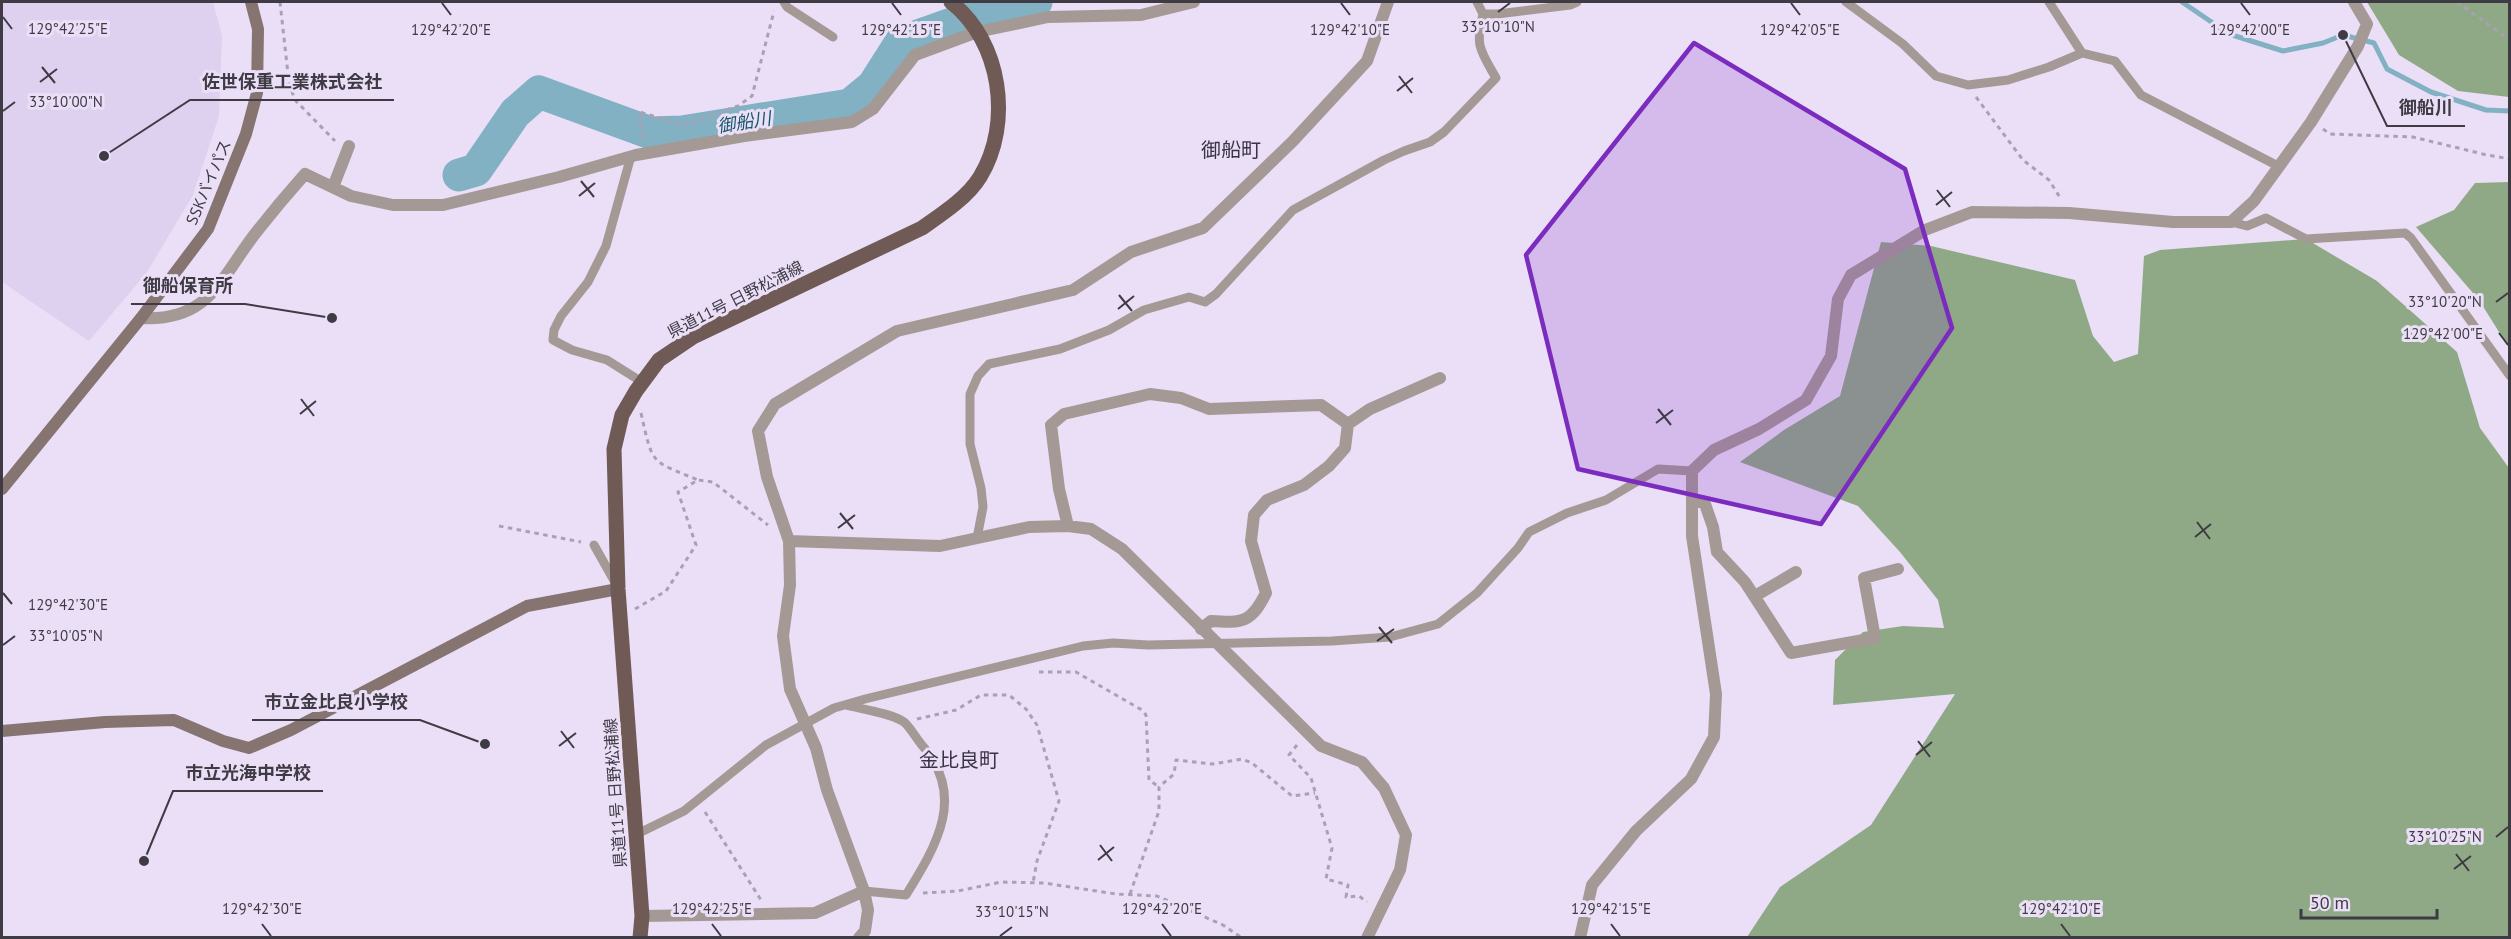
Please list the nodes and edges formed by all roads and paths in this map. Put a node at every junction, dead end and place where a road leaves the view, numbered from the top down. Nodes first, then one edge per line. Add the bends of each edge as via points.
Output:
1 (251, 2) edge
2 (280, 2) edge
3 (784, 2) edge
4 (1194, 2) edge
5 (1388, 2) edge
6 (1477, 2) edge
7 (1577, 2) edge
8 (1846, 2) edge
9 (2049, 2) edge
10 (2354, 2) edge
11 (2457, 2) edge
12 (955, 4) edge
13 (774, 8) dead end
14 (1483, 14) junction
15 (977, 32) junction
16 (833, 37) dead end
17 (2510, 40) edge
18 (2082, 53) junction
19 (1968, 85) junction
20 (2311, 122) junction
21 (348, 150) joint
22 (637, 155) junction
23 (2510, 159) edge
24 (2280, 167) junction
25 (333, 187) junction
26 (2069, 213) junction
27 (2231, 222) junction
28 (141, 318) junction
29 (2510, 376) edge
30 (1440, 378) dead end
31 (639, 386) junction
32 (1348, 424) junction
33 (1692, 471) junction
34 (698, 480) junction
35 (2, 489) edge
36 (1692, 498) junction
37 (499, 526) dead end
38 (1068, 526) junction
39 (976, 538) junction
40 (789, 542) junction
41 (594, 545) joint
42 (1898, 569) dead end
43 (1796, 572) dead end
44 (618, 589) junction
45 (1755, 596) junction
46 (620, 618) junction
47 (1201, 629) junction
48 (1217, 645) junction
49 (1029, 672) dead end
50 (846, 705) junction
51 (904, 722) junction
52 (805, 723) junction
53 (2, 731) edge
54 (1299, 743) dead end
55 (1159, 787) junction
56 (1315, 794) junction
57 (698, 800) junction
58 (635, 835) junction
59 (1033, 883) junction
60 (864, 891) junction
61 (1130, 894) junction
62 (906, 895) junction
63 (1365, 910) dead end
64 (771, 914) junction
65 (642, 916) junction
66 (640, 938) edge
67 (859, 938) edge
68 (1242, 938) edge
69 (1367, 938) edge
70 (1580, 938) edge

1 - 28 street, SSKバイパス via 258,29 257,93 246,134 208,229
2 - 21 path via 289,83 295,100
3 - 16 lane
4 - 15 street via 1141,15 1048,17
5 - 40 street via 1367,61 1293,141 1203,228 1131,252 1073,290 897,331 775,404 758,431 767,477
6 - 14 lane
7 - 14 lane
8 - 19 lane via 1903,44 1936,76
9 - 18 lane
10 - 20 street via 2367,24 2358,46
11 - 17 path
12 - 15 main road, 県道11号 日野松浦線
13 - 22 path via 752,96 738,106 683,125 640,112
14 - 39 lane via 1479,49 1496,78 1444,132 1293,210 1205,302 1189,297 1144,310 1110,330 1060,349 989,364 970,394 970,444 983,507
15 - 22 street via 915,55 873,109 852,122
15 - 31 main road, 県道11号 日野松浦線 via 988,52 1000,100 996,141 980,178 922,228 693,337 659,360
18 - 19 lane via 2008,80
18 - 24 lane via 2115,61 2141,95
19 - 26 path via 2023,160 2049,180
20 - 23 path via 2330,134 2413,137
20 - 24 street
21 - 25 street
22 - 25 street via 443,205 393,205 351,196
22 - 31 lane via 606,246 588,282 561,316 553,340 607,360
24 - 27 street via 2254,201
25 - 28 street via 305,174 257,231 218,289 185,314
26 - 27 street via 2174,222
26 - 33 street via 1972,212 1925,230 1851,275 1839,299 1831,356 1806,400 1759,429 1714,450
27 - 29 lane via 2247,226 2266,218 2306,239 2405,233
28 - 35 street, SSKバイパス
30 - 32 street via 1370,409
31 - 34 path via 650,453 658,463
31 - 44 main road, 県道11号 日野松浦線 via 622,415 614,449
32 - 38 street via 1321,405 1209,409 1181,398 1150,394 1064,414 1051,425
32 - 47 street via 1345,448 1329,466 1304,485 1267,500 1254,515 1251,541 1266,593 1256,612 1238,623 1211,621
33 - 36 street
33 - 48 lane via 1658,469 1606,500 1529,532 1477,593 1438,624 1390,636
34 - 40 path via 713,482
34 - 46 path via 678,492 696,545 666,591
36 - 45 street via 1705,504 1717,552
36 - 70 street via 1692,536 1716,694 1714,737 1691,779 1636,831 1592,885
37 - 41 path
38 - 39 street via 1029,527
38 - 47 street via 1091,529 1122,549
39 - 40 street via 939,546
40 - 52 street via 790,585 783,636 790,689
41 - 44 lane
42 - 45 street via 1864,578 1875,638 1791,653
43 - 45 street
44 - 46 main road, 県道11号 日野松浦線
44 - 53 street via 527,606 291,730 249,748 174,720
46 - 58 main road, 県道11号 日野松浦線
47 - 48 street
48 - 50 lane via 1083,646
48 - 69 street via 1321,746 1362,762 1384,788 1406,835 1400,870
49 - 55 path via 1076,672 1143,710 1149,780
50 - 51 lane
50 - 52 lane
51 - 59 path via 956,710 981,695 1009,695 1026,709 1037,725 1059,801
51 - 62 lane via 933,757 943,780 946,803 945,818
52 - 57 lane via 766,745
52 - 60 street
54 - 56 path via 1289,755 1311,778
55 - 56 path via 1174,774 1176,760 1213,764 1242,759 1292,796
55 - 61 path via 1159,811
56 - 63 path via 1332,848 1326,879 1348,885 1346,897 1359,896 1368,901
57 - 58 lane
57 - 64 path
58 - 65 main road, 県道11号 日野松浦線
59 - 61 path
59 - 62 path via 1001,882 958,891
60 - 62 lane
60 - 64 street via 815,914
60 - 67 street via 868,910 865,931
61 - 68 path via 1158,896 1223,925
64 - 65 street
65 - 66 main road, 県道11号 日野松浦線

